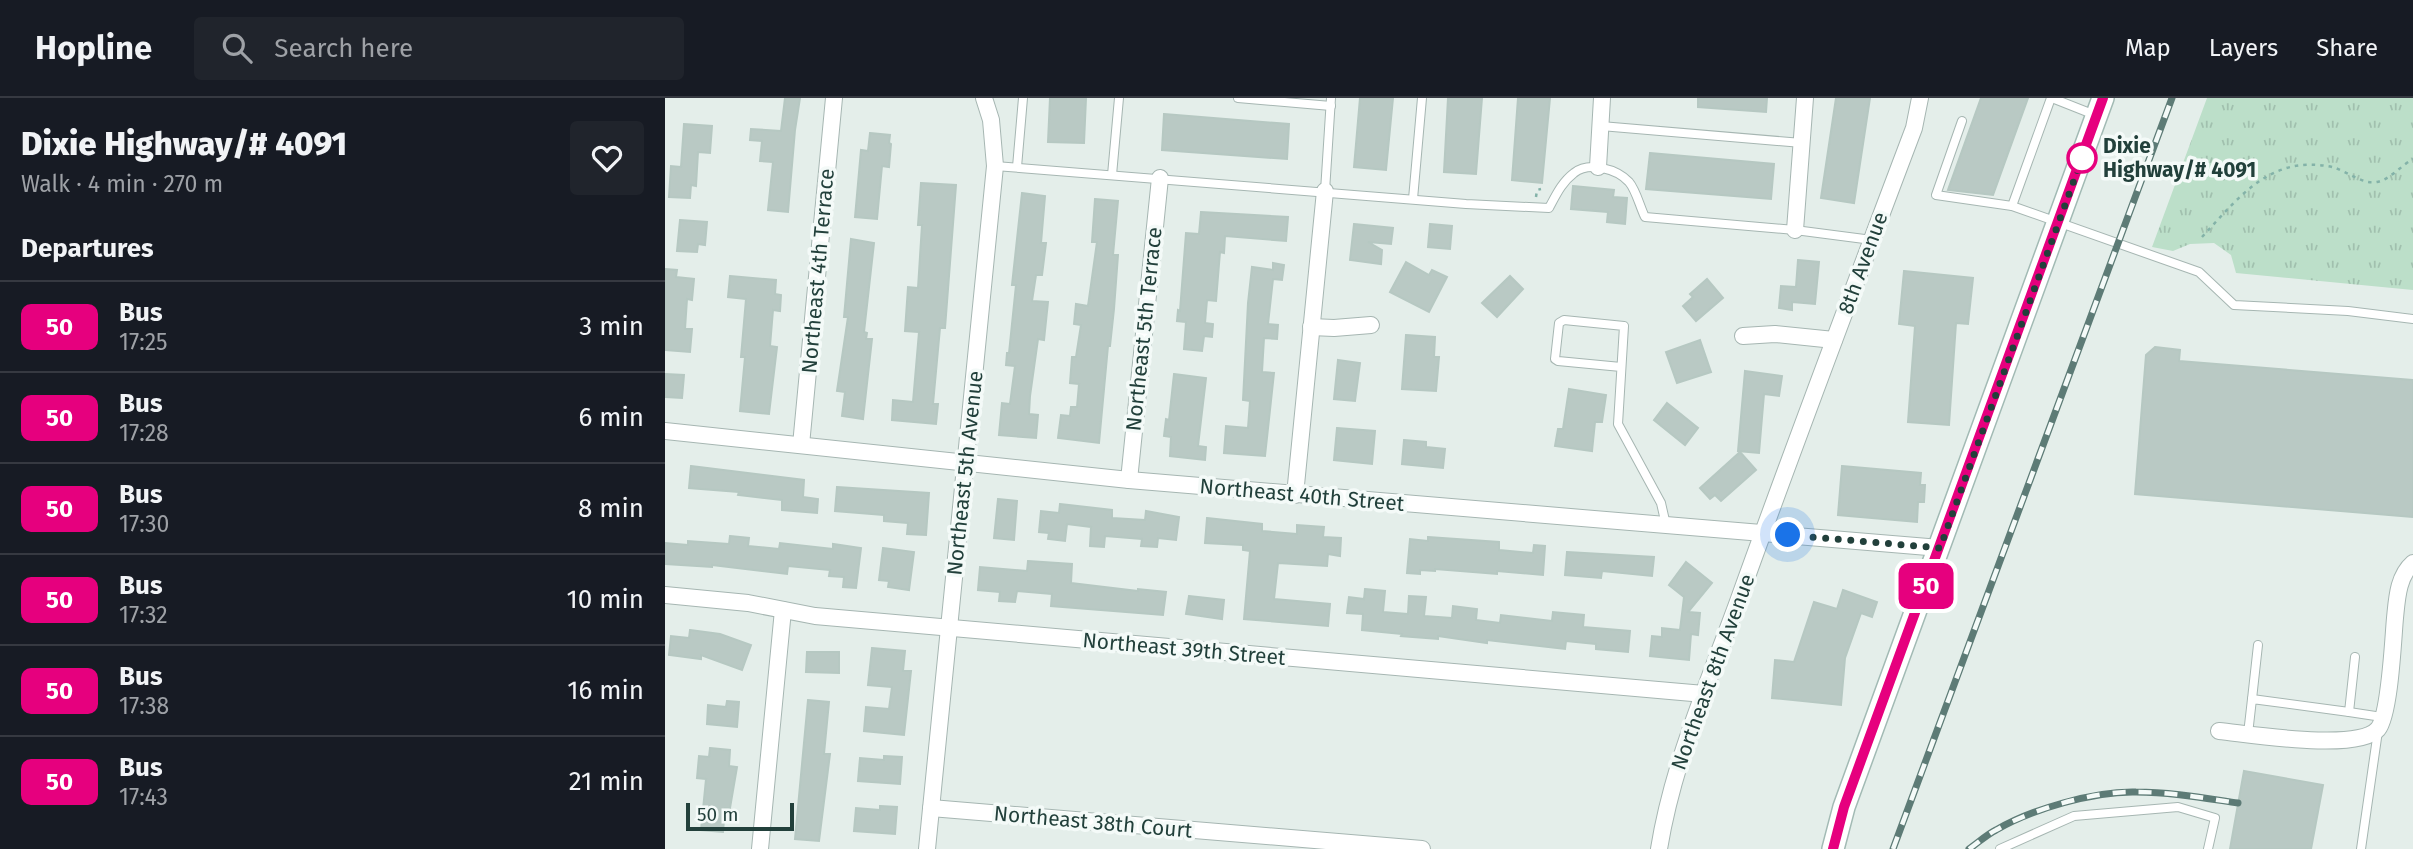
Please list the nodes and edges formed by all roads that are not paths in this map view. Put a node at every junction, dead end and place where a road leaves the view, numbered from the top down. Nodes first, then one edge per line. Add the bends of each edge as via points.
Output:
1 (834, 98) edge
2 (984, 98) edge
3 (1023, 98) edge
4 (1119, 98) edge
5 (1238, 98) edge
6 (1422, 98) edge
7 (1602, 98) edge
8 (1805, 98) edge
9 (1920, 98) edge
10 (2051, 98) edge
11 (1331, 102) edge
12 (2100, 107) edge
13 (1962, 121) dead end
14 (1601, 126) junction
15 (1802, 144) junction
16 (995, 166) junction
17 (1017, 167) junction
18 (1598, 167) junction
19 (1112, 175) junction
20 (1160, 178) junction
21 (1325, 191) junction
22 (1413, 199) junction
23 (2012, 206) junction
24 (2059, 222) junction
25 (1795, 230) junction
26 (1871, 240) junction
27 (2413, 319) edge
28 (1371, 325) dead end
29 (1311, 327) junction
30 (1742, 336) dead end
31 (1834, 340) junction
32 (1621, 367) junction
33 (665, 431) edge
34 (801, 444) junction
35 (965, 463) junction
36 (1129, 480) junction
37 (1295, 495) junction
38 (1666, 525) junction
39 (1762, 533) junction
40 (1940, 548) junction
41 (2413, 563) edge
42 (665, 595) edge
43 (783, 610) junction
44 (949, 628) junction
45 (2258, 645) dead end
46 (2355, 657) dead end
47 (1704, 695) junction
48 (2252, 699) junction
49 (2349, 712) junction
50 (2380, 723) junction
51 (2219, 731) dead end
52 (2248, 734) junction
53 (931, 808) junction
54 (761, 849) edge
55 (927, 849) edge
56 (1422, 849) edge
57 (1659, 849) edge
58 (1833, 849) edge
59 (2000, 849) edge
60 (2208, 849) edge
61 (2361, 849) edge

1 - 34 street, Northeast 4th Terrace
2 - 16 street, Northeast 5th Avenue
3 - 17 lane
4 - 19 lane
5 - 11 lane
6 - 22 lane
7 - 14 street
8 - 15 street
9 - 26 street, 8th Avenue via 1914,128
10 - 12 lane
10 - 23 lane
11 - 21 lane
12 - 24 main road
13 - 23 lane via 1936,195
14 - 15 lane
14 - 18 street
15 - 25 street
16 - 17 lane
16 - 35 street, Northeast 5th Avenue
17 - 19 lane
18 - 22 lane via 1576,171 1549,208
18 - 25 lane via 1616,172 1630,184 1645,217
19 - 20 lane
20 - 21 lane
20 - 36 street, Northeast 5th Terrace
21 - 22 lane
21 - 29 street
23 - 24 lane
24 - 27 lane via 2199,272 2234,305
24 - 40 main road
25 - 26 lane
26 - 31 street, 8th Avenue
28 - 29 street
29 - 37 street
30 - 31 street, 8th Avenue
31 - 39 street, Northeast 8th Avenue
32 - 32 lane via 1624,326 1559,323 1555,359
32 - 38 lane via 1618,424 1661,503
33 - 34 street, Northeast 40th Street
34 - 35 street, Northeast 40th Street
35 - 36 street, Northeast 40th Street
35 - 44 street, Northeast 5th Avenue
36 - 37 street, Northeast 40th Street
37 - 38 street, Northeast 40th Street
38 - 39 street, Northeast 40th Street
39 - 40 street, Northeast 40th Street
39 - 47 street, Northeast 8th Avenue
40 - 58 main road via 1844,807
41 - 50 street via 2397,591 2388,699
42 - 43 street, Northeast 39th Street
43 - 44 street, Northeast 39th Street
43 - 54 street
44 - 47 street, Northeast 39th Street
44 - 53 street, Northeast 5th Avenue
45 - 48 lane
46 - 49 lane
47 - 57 street, Northeast 8th Avenue via 1666,806
48 - 49 lane
48 - 52 lane
49 - 50 lane
50 - 52 street via 2362,739
50 - 61 lane
51 - 52 street
53 - 55 street, Northeast 5th Avenue
53 - 56 street, Northeast 38th Court
59 - 60 lane via 2074,816 2178,807 2215,818

